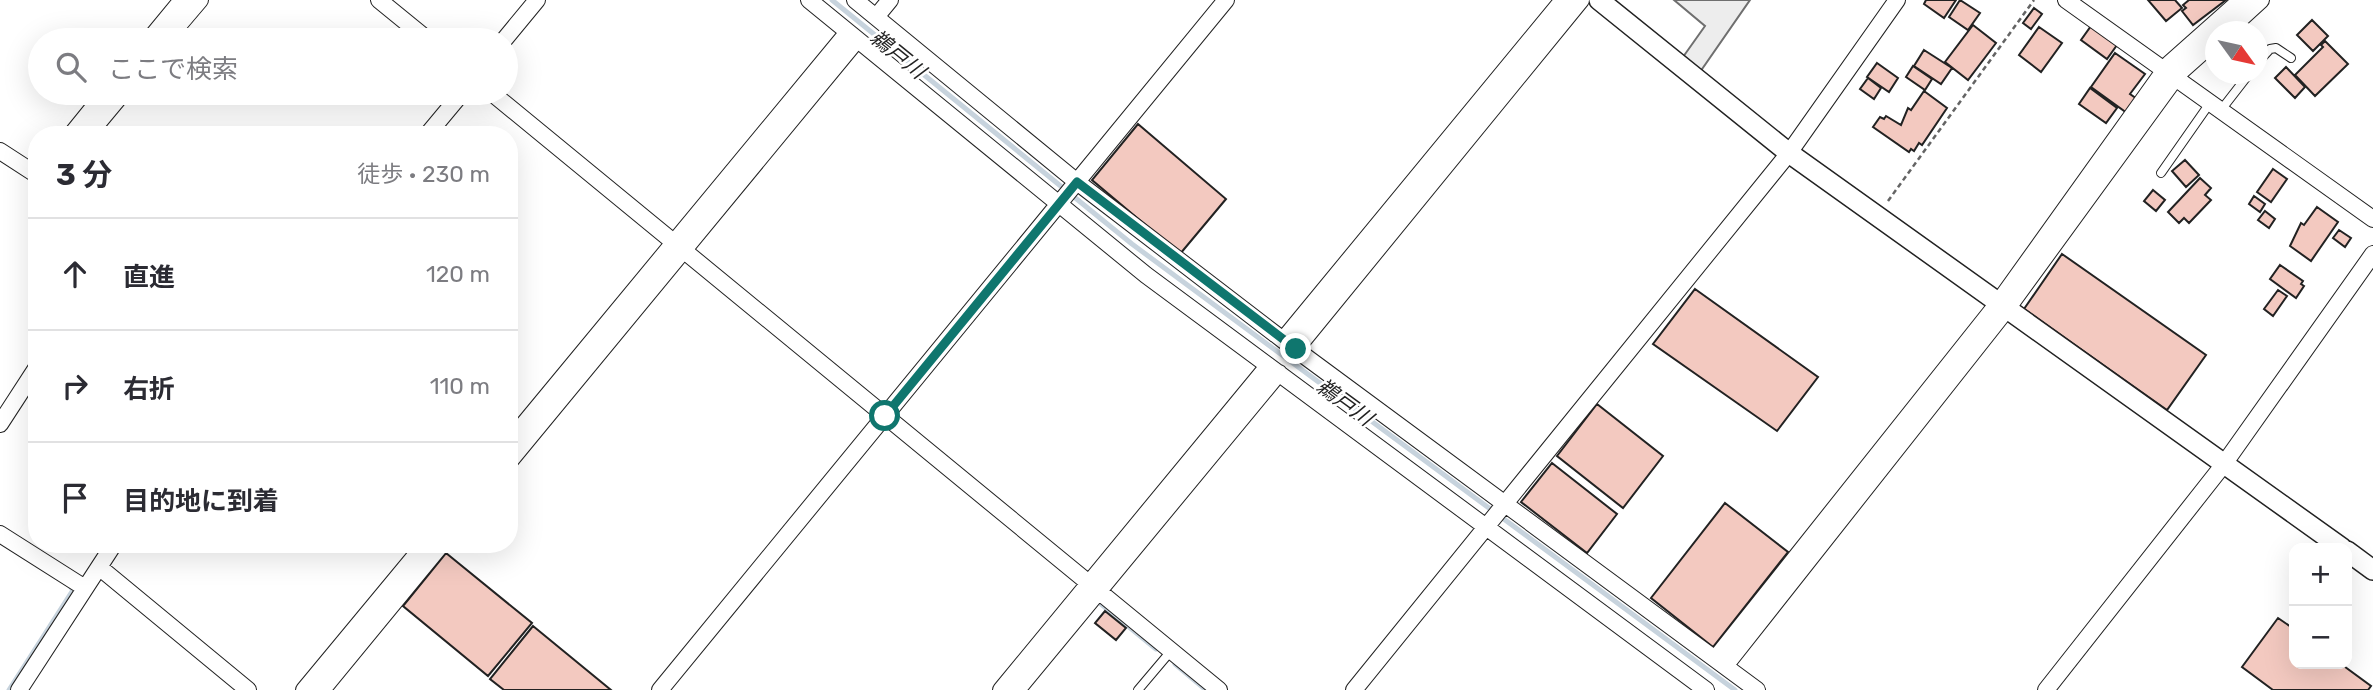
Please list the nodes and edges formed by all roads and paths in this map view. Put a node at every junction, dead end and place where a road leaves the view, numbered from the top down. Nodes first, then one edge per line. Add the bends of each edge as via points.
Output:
1 (182, 0) edge
2 (200, 0) edge
3 (379, 0) edge
4 (537, 0) edge
5 (809, 0) edge
6 (890, 0) edge
7 (1226, 0) edge
8 (1563, 0) edge
9 (1581, 0) edge
10 (1599, 0) edge
11 (1897, 0) edge
12 (2034, 0) edge
13 (2067, 0) edge
14 (2241, 0) edge
15 (2261, 0) edge
16 (867, 6) edge
17 (2237, 21) edge
18 (159, 28) edge
19 (176, 28) edge
20 (413, 28) edge
21 (514, 28) edge
22 (852, 36) junction
23 (2205, 48) edge
24 (2268, 51) edge
25 (2291, 58) dead end
26 (2170, 74) junction
27 (2239, 84) edge
28 (96, 105) edge
29 (113, 105) edge
30 (451, 105) edge
31 (507, 105) edge
32 (2215, 107) junction
33 (78, 126) edge
34 (96, 126) edge
35 (434, 126) edge
36 (0, 151) edge
37 (1789, 153) junction
38 (28, 169) edge
39 (2161, 173) dead end
40 (1075, 184) junction
41 (1060, 203) junction
42 (1877, 216) junction
43 (2373, 219) edge
44 (679, 246) junction
45 (2373, 254) edge
46 (2003, 306) junction
47 (1289, 345) junction
48 (1273, 370) junction
49 (28, 381) edge
50 (885, 416) junction
51 (0, 424) edge
52 (518, 432) edge
53 (518, 451) edge
54 (2224, 464) junction
55 (1504, 506) junction
56 (1488, 525) junction
57 (0, 534) edge
58 (2335, 543) edge
59 (28, 552) edge
60 (30, 553) edge
61 (108, 553) edge
62 (418, 553) edge
63 (435, 553) edge
64 (2352, 555) edge
65 (99, 567) junction
66 (2373, 570) edge
67 (1094, 587) junction
68 (85, 588) junction
69 (1171, 651) junction
70 (1720, 662) junction
71 (1700, 688) edge
72 (19, 690) edge
73 (248, 690) edge
74 (304, 690) edge
75 (322, 690) edge
76 (660, 690) edge
77 (1001, 690) edge
78 (1017, 690) edge
79 (1138, 690) edge
80 (1219, 690) edge
81 (1354, 690) edge
82 (1758, 690) edge
83 (2046, 690) edge

1 - 18 street
2 - 19 street
3 - 20 street
4 - 21 street
5 - 22 street
6 - 16 street
7 - 40 street
8 - 47 street
9 - 47 street
10 - 37 street
11 - 37 street
12 - 42 path
13 - 26 street
14 - 26 street
15 - 17 street
16 - 40 street
22 - 41 street
22 - 44 street
23 - 26 street
24 - 25 lane via 2276,48
26 - 32 street
26 - 46 street
27 - 32 lane
28 - 33 street
29 - 34 street
30 - 35 street
31 - 44 street
32 - 39 lane
32 - 43 street
36 - 38 street
37 - 42 street
37 - 55 street
40 - 41 street
40 - 47 street
41 - 48 street
41 - 50 street
42 - 46 street
44 - 50 street
44 - 52 street
44 - 53 street
45 - 54 street
46 - 54 street
46 - 70 street
47 - 55 street
48 - 56 street
48 - 67 street
49 - 51 street
50 - 67 street
50 - 76 street
54 - 58 street
54 - 83 street
55 - 56 street
55 - 70 street
56 - 71 street
56 - 81 street
57 - 59 street
60 - 68 street
61 - 65 street
62 - 74 street
63 - 75 street
64 - 66 street
65 - 68 street
65 - 73 street
67 - 69 street
67 - 77 street
67 - 78 street
68 - 72 street
69 - 79 lane
69 - 80 street
70 - 82 street

